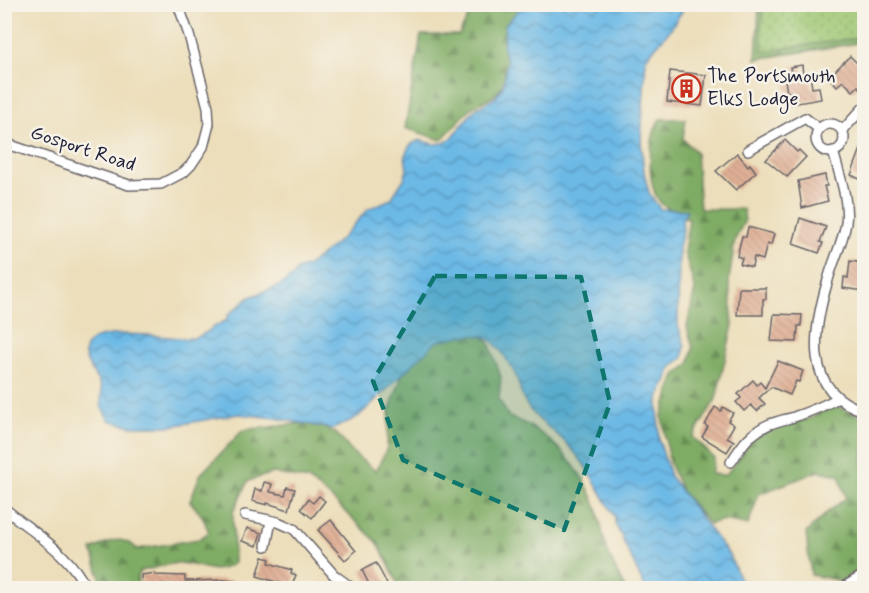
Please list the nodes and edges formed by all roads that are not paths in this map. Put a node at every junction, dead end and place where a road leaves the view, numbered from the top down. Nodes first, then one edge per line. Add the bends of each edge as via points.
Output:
1 (178, 4) edge
2 (864, 107) edge
3 (819, 129) junction
4 (842, 131) junction
5 (4, 143) edge
6 (748, 150) dead end
7 (833, 152) junction
8 (838, 398) junction
9 (864, 411) edge
10 (731, 462) dead end
11 (4, 508) edge
12 (245, 515) dead end
13 (271, 521) junction
14 (266, 546) dead end
15 (864, 575) edge
16 (86, 588) edge
17 (352, 588) edge
18 (842, 588) edge

1 - 5 street, Gosport Road via 209,115 203,147 184,172 161,184 129,184
2 - 4 street
3 - 4 street via 829,124
3 - 6 street via 805,118
3 - 7 street via 818,146
4 - 7 street via 842,145
7 - 8 street via 847,212 819,319 817,346 819,369
8 - 9 street
8 - 10 street via 762,428 749,437
11 - 16 street via 64,557
12 - 13 street
13 - 14 street
13 - 17 street via 294,529 334,575
15 - 18 street

